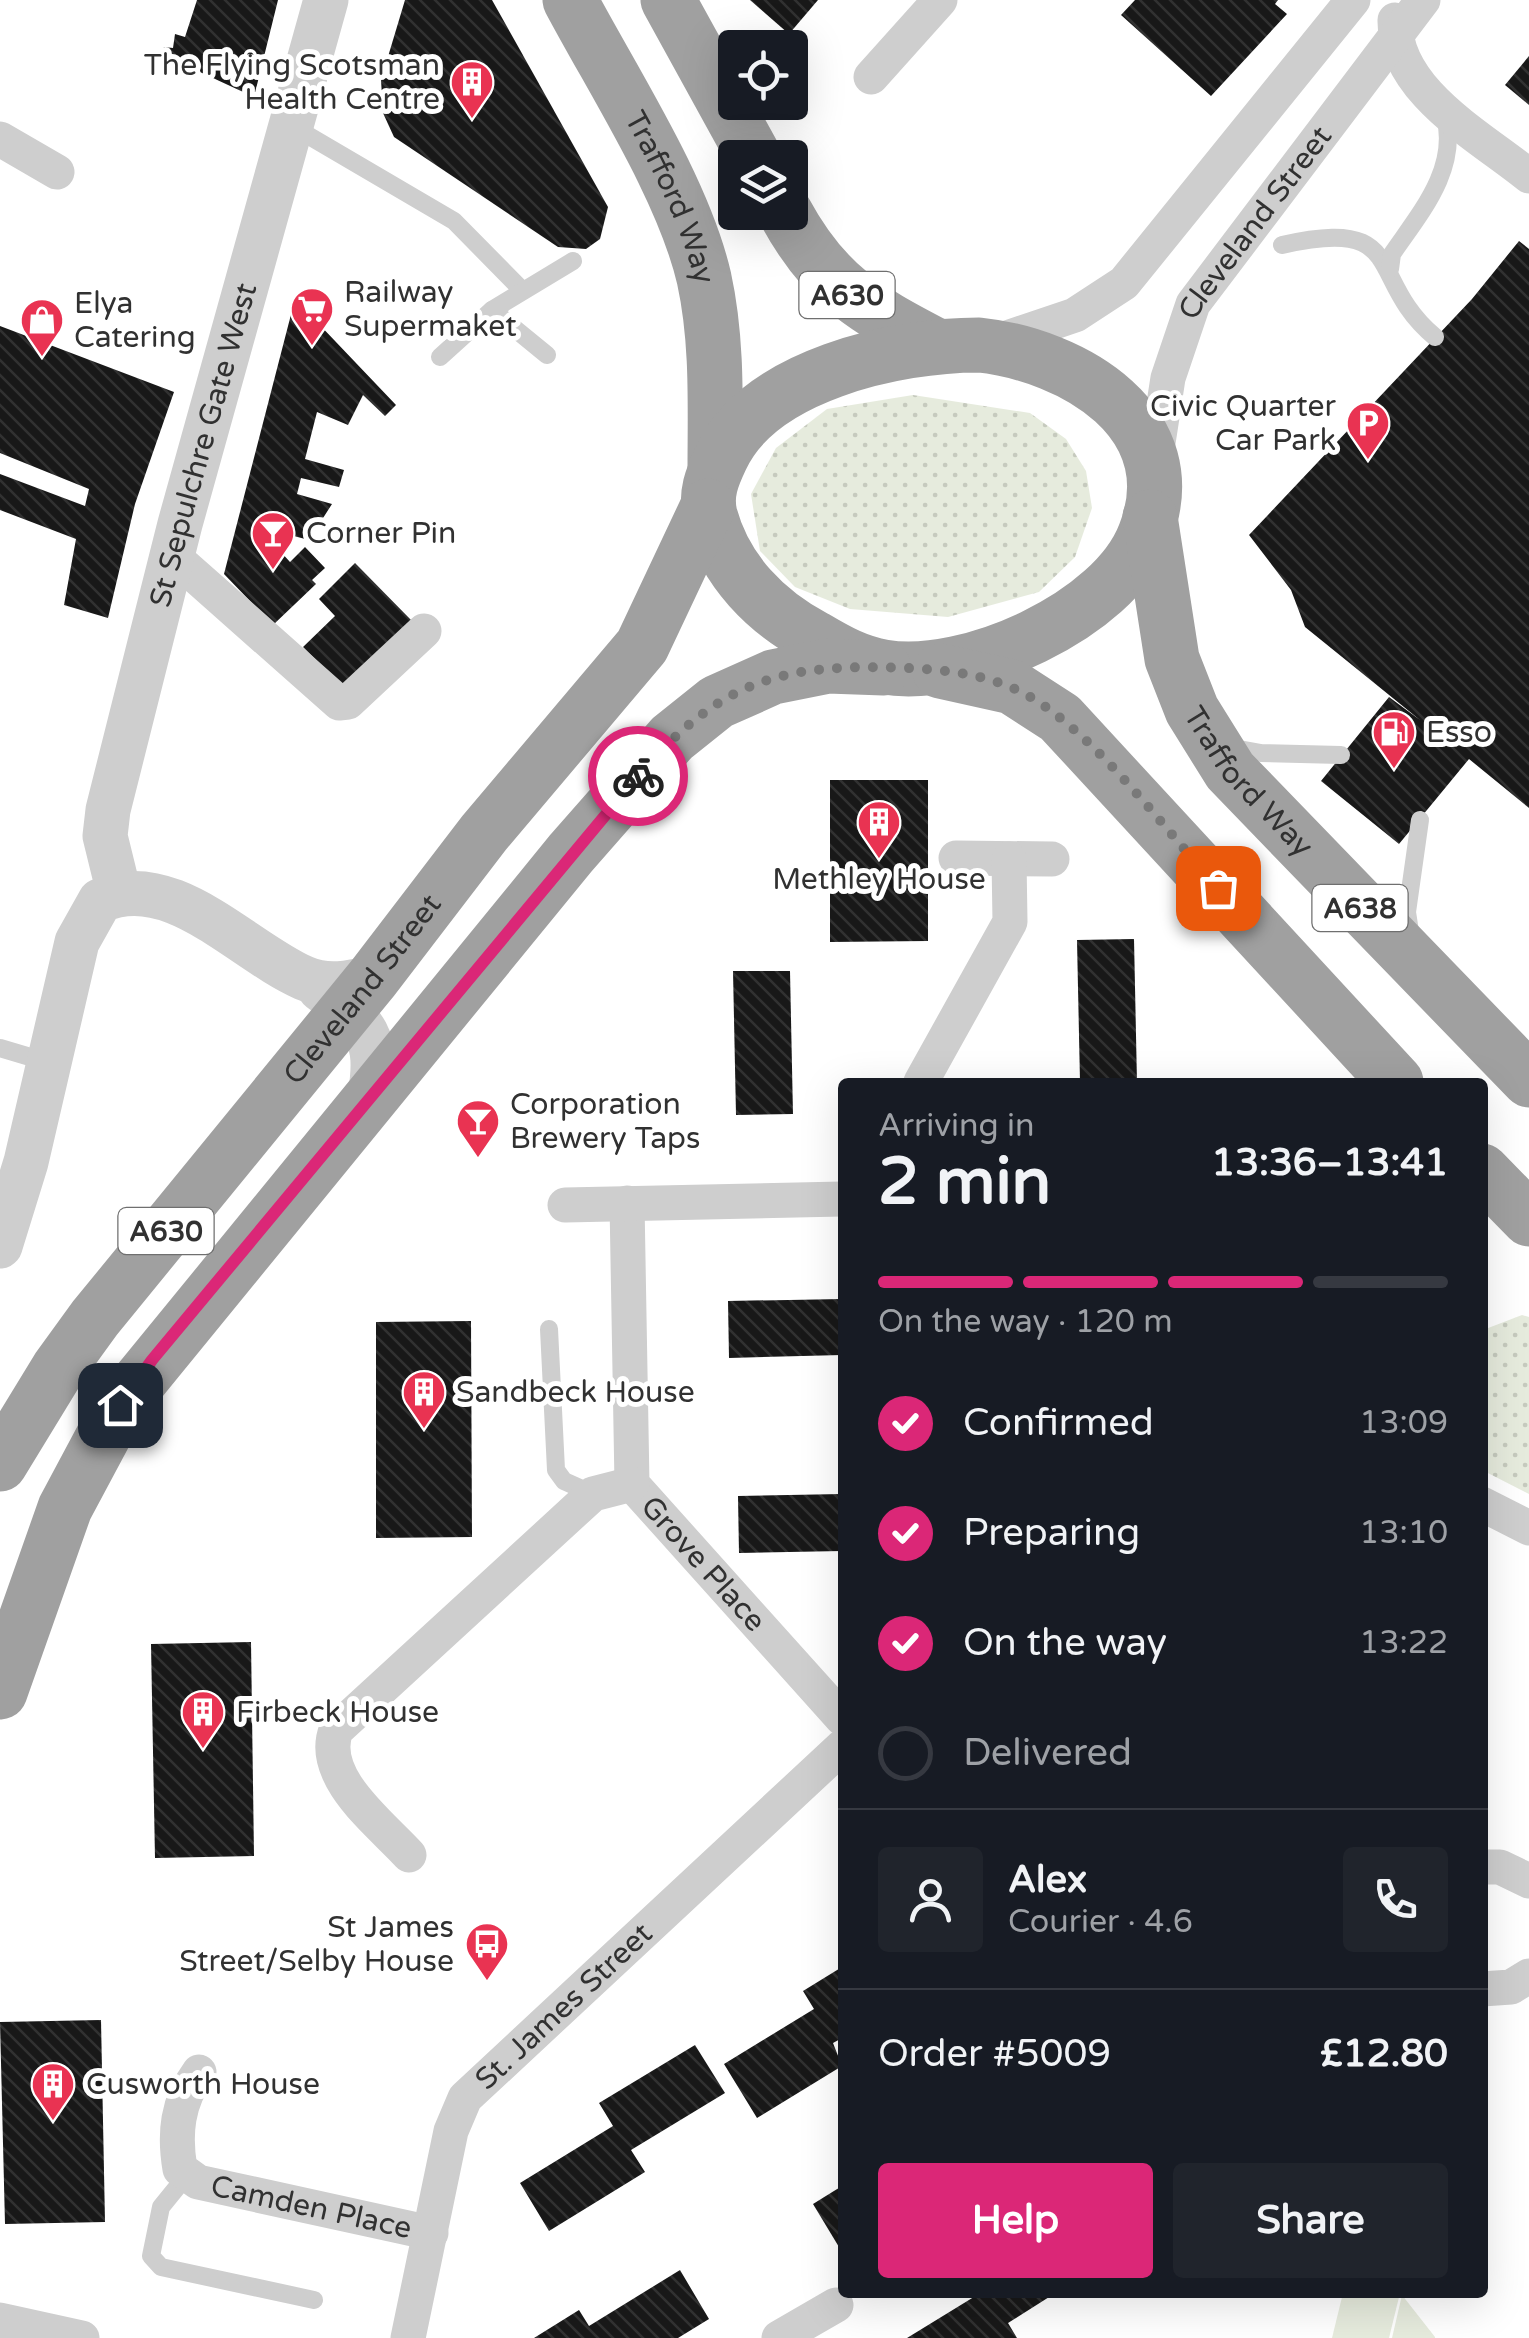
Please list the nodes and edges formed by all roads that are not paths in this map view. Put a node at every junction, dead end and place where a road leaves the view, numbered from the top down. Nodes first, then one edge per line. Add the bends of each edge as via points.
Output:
1 (326, 0) edge
2 (570, 0) edge
3 (668, 0) edge
4 (940, 0) edge
5 (1352, 0) edge
6 (1395, 0) edge
7 (1422, 0) edge
8 (1395, 38) junction
9 (871, 77) dead end
10 (1435, 101) junction
11 (1342, 106) junction
12 (291, 126) junction
13 (0, 138) edge
14 (745, 140) edge
15 (57, 172) dead end
16 (1529, 176) edge
17 (796, 230) edge
18 (1282, 245) dead end
19 (573, 262) dead end
20 (1390, 269) junction
21 (522, 290) junction
22 (492, 310) junction
23 (1435, 338) dead end
24 (958, 346) junction
25 (546, 355) dead end
26 (440, 357) dead end
27 (711, 488) junction
28 (1151, 498) junction
29 (173, 556) junction
30 (424, 631) dead end
31 (902, 668) junction
32 (1212, 744) junction
33 (1341, 755) dead end
34 (1420, 820) dead end
35 (956, 858) dead end
36 (1008, 859) junction
37 (1052, 859) dead end
38 (119, 892) junction
39 (1414, 963) junction
40 (342, 989) junction
41 (0, 1048) edge
42 (50, 1063) junction
43 (922, 1078) edge
44 (1392, 1078) edge
45 (1529, 1080) edge
46 (370, 1096) junction
47 (1488, 1178) edge
48 (838, 1198) edge
49 (627, 1203) junction
50 (565, 1204) dead end
51 (1529, 1218) edge
52 (0, 1246) edge
53 (549, 1329) dead end
54 (0, 1464) edge
55 (632, 1484) junction
56 (593, 1494) junction
57 (1488, 1507) edge
58 (1529, 1528) edge
59 (0, 1692) edge
60 (838, 1714) edge
61 (838, 1751) edge
62 (410, 1856) dead end
63 (1488, 1867) edge
64 (1529, 1880) edge
65 (1529, 1976) edge
66 (1488, 1989) edge
67 (199, 2072) dead end
68 (188, 2174) junction
69 (431, 2233) junction
70 (314, 2300) dead end
71 (836, 2305) dead end
72 (0, 2320) edge
73 (792, 2335) edge
74 (82, 2338) edge
75 (408, 2338) edge

1 - 12 street, St Sepulchre Gate West
2 - 27 highway, Trafford Way / A630 via 666,182 703,276 716,381
3 - 14 highway
4 - 9 street
5 - 24 street, Cleveland Street via 1124,283 1060,321
6 - 8 street
7 - 8 street, Cleveland Street
8 - 10 street
8 - 11 street, Cleveland Street
10 - 11 street via 1396,86
10 - 16 street
10 - 20 lane via 1448,130 1446,170 1392,254
11 - 28 street, Cleveland Street via 1193,304 1168,378
12 - 21 lane via 454,221
12 - 29 street, St Sepulchre Gate West
13 - 15 street
17 - 24 highway, A630 via 815,263 844,292
18 - 20 lane via 1322,236 1356,239
19 - 21 lane
20 - 23 lane via 1410,316
21 - 22 lane
22 - 25 lane
22 - 26 lane
24 - 27 highway, A638 via 849,364 780,396 745,424
24 - 28 highway, A638 via 1041,358 1107,394 1136,424
27 - 31 highway, A638 via 722,546 761,602 850,658
27 - 40 highway, Cleveland Street / A630 via 642,646
28 - 31 highway via 1145,535 1119,574 1064,618 994,654
28 - 32 highway, Trafford Way / A638 via 1172,659
29 - 30 street via 339,703 348,702
29 - 38 street, St Sepulchre Gate West via 108,810 105,836
31 - 44 highway, A638 via 981,677 1012,687 1060,718
31 - 46 highway, A630 via 828,666 773,677 688,723
32 - 33 lane
32 - 39 highway, Trafford Way / A638 via 1266,812
34 - 39 lane via 1407,912
35 - 36 street
36 - 37 street
36 - 43 street via 1010,922
38 - 40 street via 167,899
38 - 42 street via 100,901 77,942
39 - 45 highway, Trafford Way / A638
40 - 46 street via 376,1059
40 - 54 highway, Cleveland Street / A630 via 95,1318
41 - 42 lane
42 - 52 street
46 - 59 highway, A630 via 120,1405 65,1508
47 - 51 highway
48 - 49 street
49 - 50 street
49 - 55 street, Grove Place
53 - 56 lane via 556,1470
55 - 56 street
55 - 60 street, Grove Place
56 - 62 street via 336,1730 331,1744 341,1779
57 - 58 street
61 - 69 street, St. James Street via 465,2098 451,2131
63 - 64 street
65 - 66 street
67 - 68 street, Camden Place via 178,2118 176,2149 180,2170
68 - 69 street, Camden Place via 198,2182
68 - 70 lane via 161,2208 151,2256 161,2267
69 - 75 street, St. James Street
71 - 73 street
72 - 74 street

